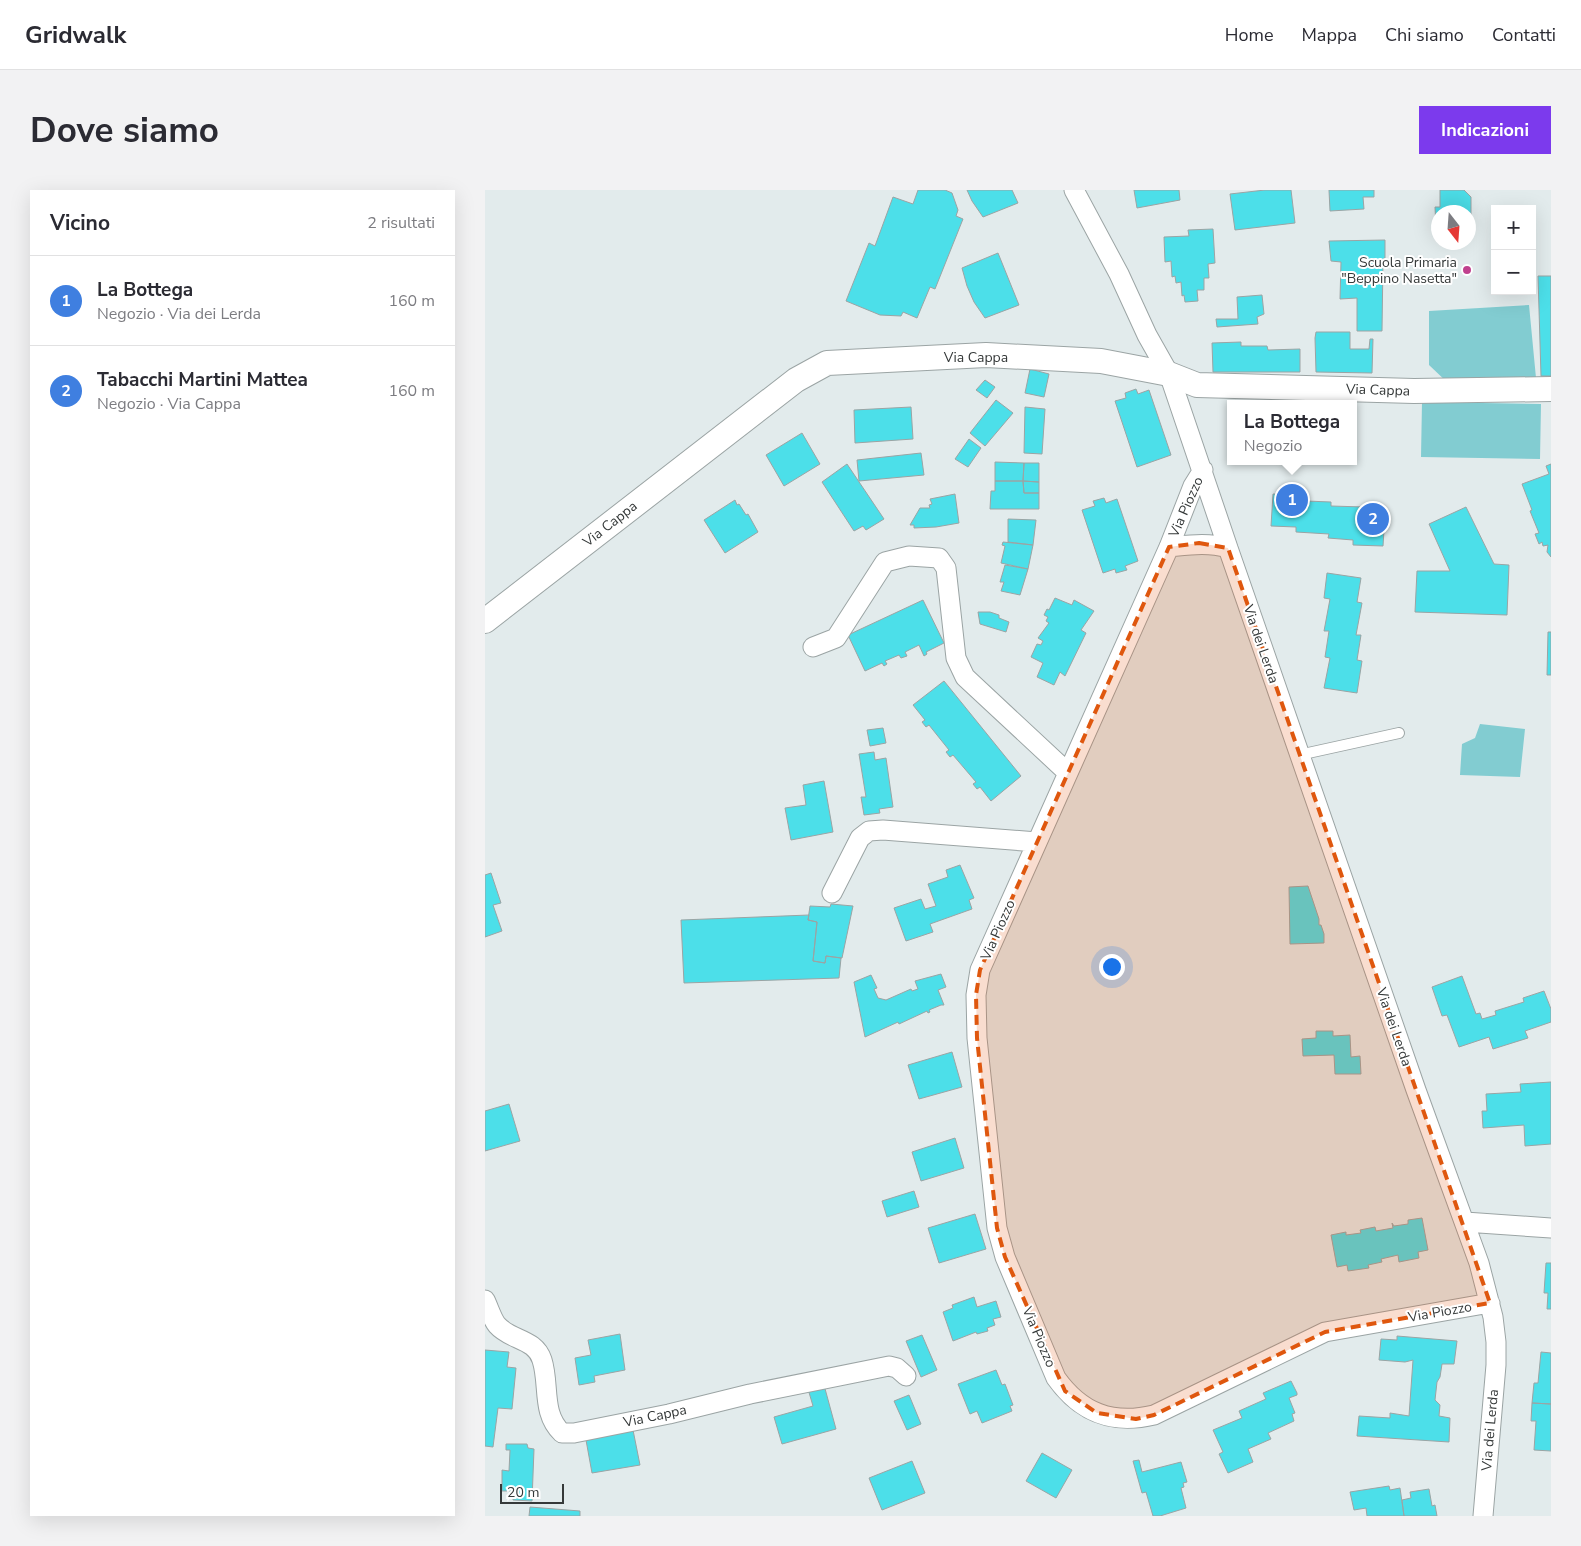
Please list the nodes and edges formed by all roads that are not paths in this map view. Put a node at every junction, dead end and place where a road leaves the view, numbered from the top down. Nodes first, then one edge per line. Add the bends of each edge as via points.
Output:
1 (1074, 190) edge
2 (1169, 374) junction
3 (1551, 389) edge
4 (1203, 470) junction
5 (1169, 547) junction
6 (1228, 548) junction
7 (485, 621) edge
8 (813, 647) dead end
9 (1399, 733) dead end
10 (1299, 755) junction
11 (1067, 772) junction
12 (1037, 842) junction
13 (832, 893) dead end
14 (1465, 1222) junction
15 (1551, 1228) edge
16 (485, 1300) edge
17 (1490, 1304) junction
18 (906, 1376) dead end
19 (1483, 1516) edge

1 - 2 street, Via Piozzo
2 - 3 street, Via Cappa via 1206,385 1415,391
2 - 4 street, Via Piozzo
2 - 7 street, Via Cappa via 1101,361 986,355 827,363 796,380
4 - 5 street, Via Piozzo via 1193,486
4 - 6 street, Via dei Lerda
5 - 6 street via 1199,544
5 - 11 street, Via Piozzo
6 - 10 street, Via dei Lerda
8 - 11 street via 836,638 885,562 909,556 939,558 946,568 956,658 965,677
9 - 10 lane
10 - 14 street, Via dei Lerda
11 - 12 street, Via Piozzo
12 - 13 street via 869,831 860,838
12 - 17 street, Via Piozzo via 981,970 976,995 977,1038 997,1228 1005,1257 1056,1378 1065,1391 1078,1403 1097,1413 1113,1418 1136,1419 1154,1415 1325,1332
14 - 15 street
14 - 17 street, Via dei Lerda
16 - 18 street, Via Cappa via 497,1325 515,1338 532,1344 542,1359 549,1413 562,1433 669,1414 889,1366
17 - 19 street, Via dei Lerda via 1496,1365

